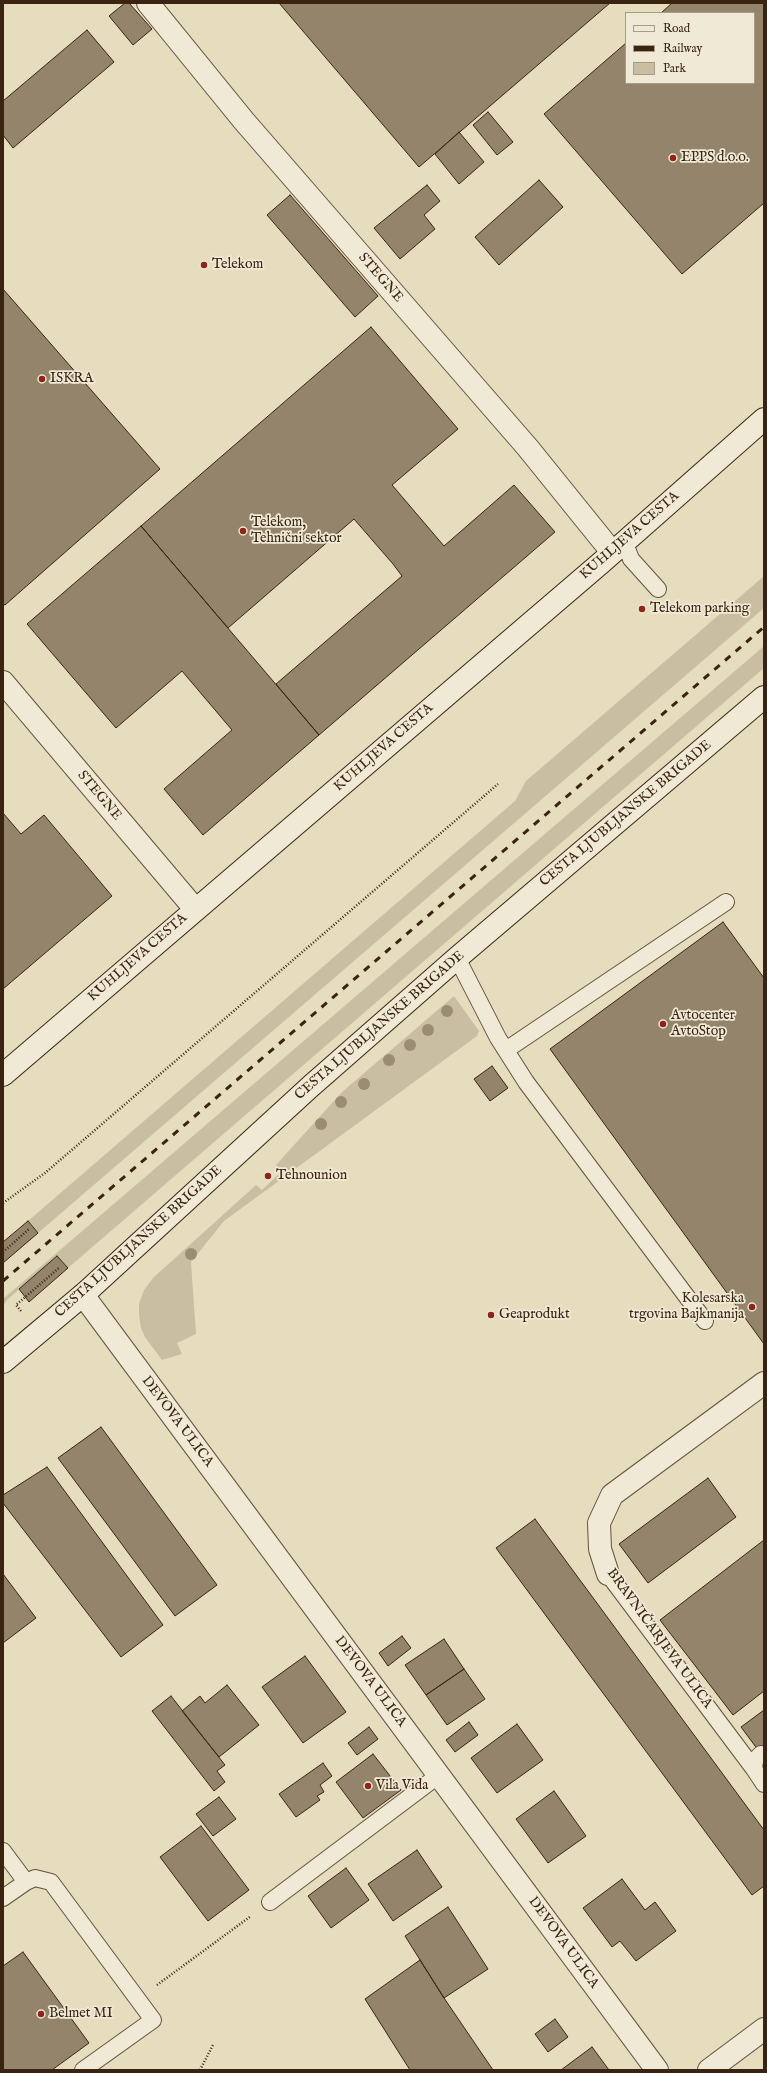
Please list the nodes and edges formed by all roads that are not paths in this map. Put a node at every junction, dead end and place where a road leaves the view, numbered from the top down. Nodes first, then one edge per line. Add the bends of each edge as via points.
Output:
1 (148, 3) edge
2 (764, 419) edge
3 (618, 547) junction
4 (658, 589) dead end
5 (3, 682) edge
6 (764, 697) edge
7 (726, 902) dead end
8 (195, 910) junction
9 (457, 958) junction
10 (506, 1050) junction
11 (3, 1075) edge
12 (83, 1296) junction
13 (705, 1320) dead end
14 (3, 1362) edge
15 (764, 1383) edge
16 (608, 1574) joint
17 (761, 1754) dead end
18 (754, 1769) junction
19 (439, 1774) junction
20 (764, 1784) edge
21 (3, 1851) edge
22 (26, 1882) junction
23 (3, 1898) edge
24 (270, 1902) dead end
25 (764, 2029) edge
26 (83, 2070) edge
27 (657, 2070) edge
28 (709, 2070) edge

1 - 3 street, STEGNE via 244,121 528,448
2 - 3 street, KUHLJEVA CESTA
3 - 4 lane
3 - 8 street, KUHLJEVA CESTA
5 - 8 street, STEGNE
6 - 9 street, CESTA LJUBLJANSKE BRIGADE
7 - 10 lane
8 - 11 street, KUHLJEVA CESTA
9 - 10 lane
9 - 12 street, CESTA LJUBLJANSKE BRIGADE via 311,1086
10 - 13 lane via 526,1082
12 - 14 street, CESTA LJUBLJANSKE BRIGADE
12 - 19 street, DEVOVA ULICA
15 - 16 street, BRAVNIČARJEVA ULICA via 612,1495 599,1523 600,1549
16 - 18 lane, BRAVNIČARJEVA ULICA
17 - 18 lane via 755,1760
18 - 20 lane, BRAVNIČARJEVA ULICA
19 - 24 lane
19 - 27 street, DEVOVA ULICA
21 - 22 lane
22 - 23 lane
22 - 26 lane via 35,1878 51,1882 152,2020
25 - 28 street

